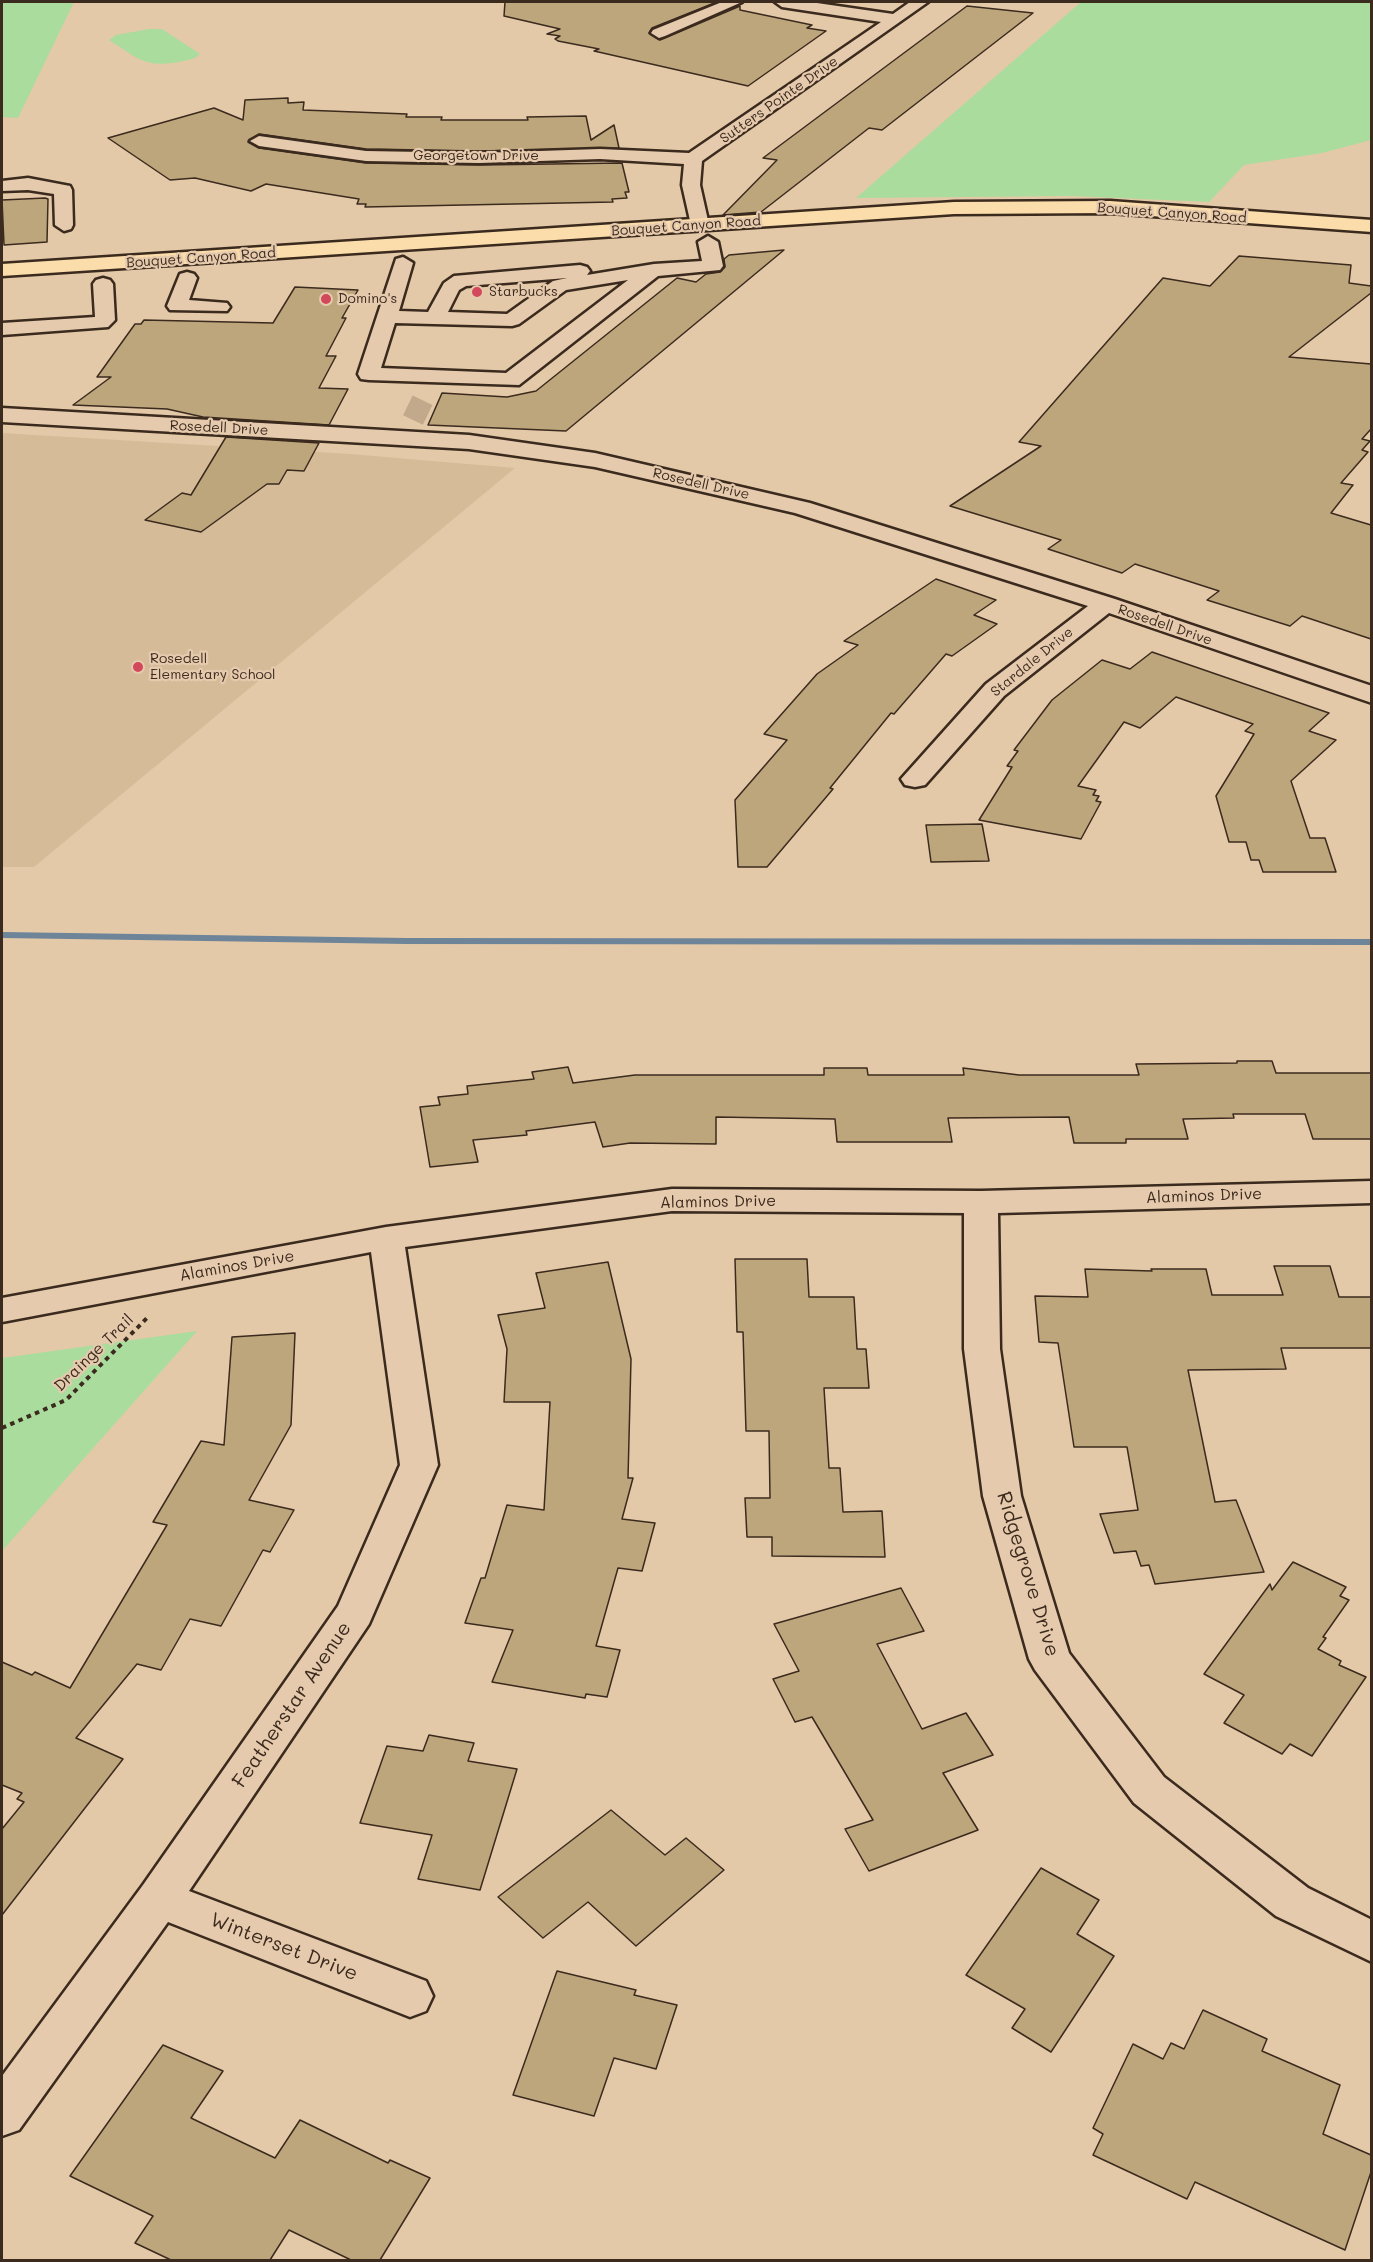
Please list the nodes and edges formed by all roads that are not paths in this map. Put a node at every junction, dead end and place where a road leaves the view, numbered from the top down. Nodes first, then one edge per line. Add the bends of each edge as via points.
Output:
1 (734, 2) edge
2 (782, 2) edge
3 (920, 2) edge
4 (896, 19) junction
5 (659, 33) dead end
6 (259, 141) dead end
7 (693, 159) junction
8 (2, 186) edge
9 (64, 225) dead end
10 (1371, 226) edge
11 (704, 234) junction
12 (557, 235) junction
13 (765, 240) dead end
14 (403, 263) junction
15 (367, 265) dead end
16 (2, 270) edge
17 (654, 270) junction
18 (276, 271) dead end
19 (209, 276) dead end
20 (187, 278) junction
21 (166, 279) dead end
22 (124, 282) dead end
23 (103, 284) junction
24 (80, 285) dead end
25 (220, 307) dead end
26 (387, 317) junction
27 (434, 319) junction
28 (2, 328) edge
29 (2, 415) edge
30 (1106, 604) junction
31 (1371, 695) edge
32 (915, 779) dead end
33 (1371, 1192) edge
34 (981, 1202) junction
35 (386, 1238) junction
36 (2, 1310) edge
37 (159, 1899) junction
38 (1371, 1942) edge
39 (410, 1996) dead end
40 (2, 2114) edge

1 - 5 street
2 - 4 street
3 - 4 street, Sutters Pointe Drive
4 - 7 street, Sutters Pointe Drive
6 - 7 street, Georgetown Drive via 366,156 479,159 600,154
7 - 11 street via 691,185
8 - 9 street via 28,184 63,190
10 - 11 main road, Bouquet Canyon Road via 1110,207 954,208
11 - 12 main road, Bouquet Canyon Road
11 - 13 main road, Bouquet Canyon Road
11 - 14 main road, Bouquet Canyon Road
11 - 17 street via 712,266
12 - 16 main road, Bouquet Canyon Road
12 - 18 main road via 499,247 267,262 255,266
14 - 15 main road, Bouquet Canyon Road
14 - 26 street
17 - 26 street via 511,380 430,386 369,374
17 - 27 street via 560,285 512,320
17 - 27 street via 615,269 461,280 451,287
19 - 20 main road, Bouquet Canyon Road
20 - 21 main road, Bouquet Canyon Road
20 - 25 street via 177,306
22 - 23 main road, Bouquet Canyon Road
23 - 24 main road, Bouquet Canyon Road
23 - 28 street via 105,320 101,323
26 - 27 street
29 - 30 street, Rosedell Drive via 408,429 595,460 802,508
30 - 31 street, Rosedell Drive
30 - 32 street, Stardale Drive via 995,690
33 - 34 street, Alaminos Drive
34 - 35 street, Alaminos Drive via 672,1200
34 - 38 street, Ridgegrove Drive via 982,1349 1002,1496 1050,1659 1149,1790 1292,1902
35 - 36 street, Alaminos Drive
35 - 37 street, Featherstar Avenue via 419,1465 355,1613
37 - 39 street, Winterset Drive
37 - 40 street, Featherstar Avenue

